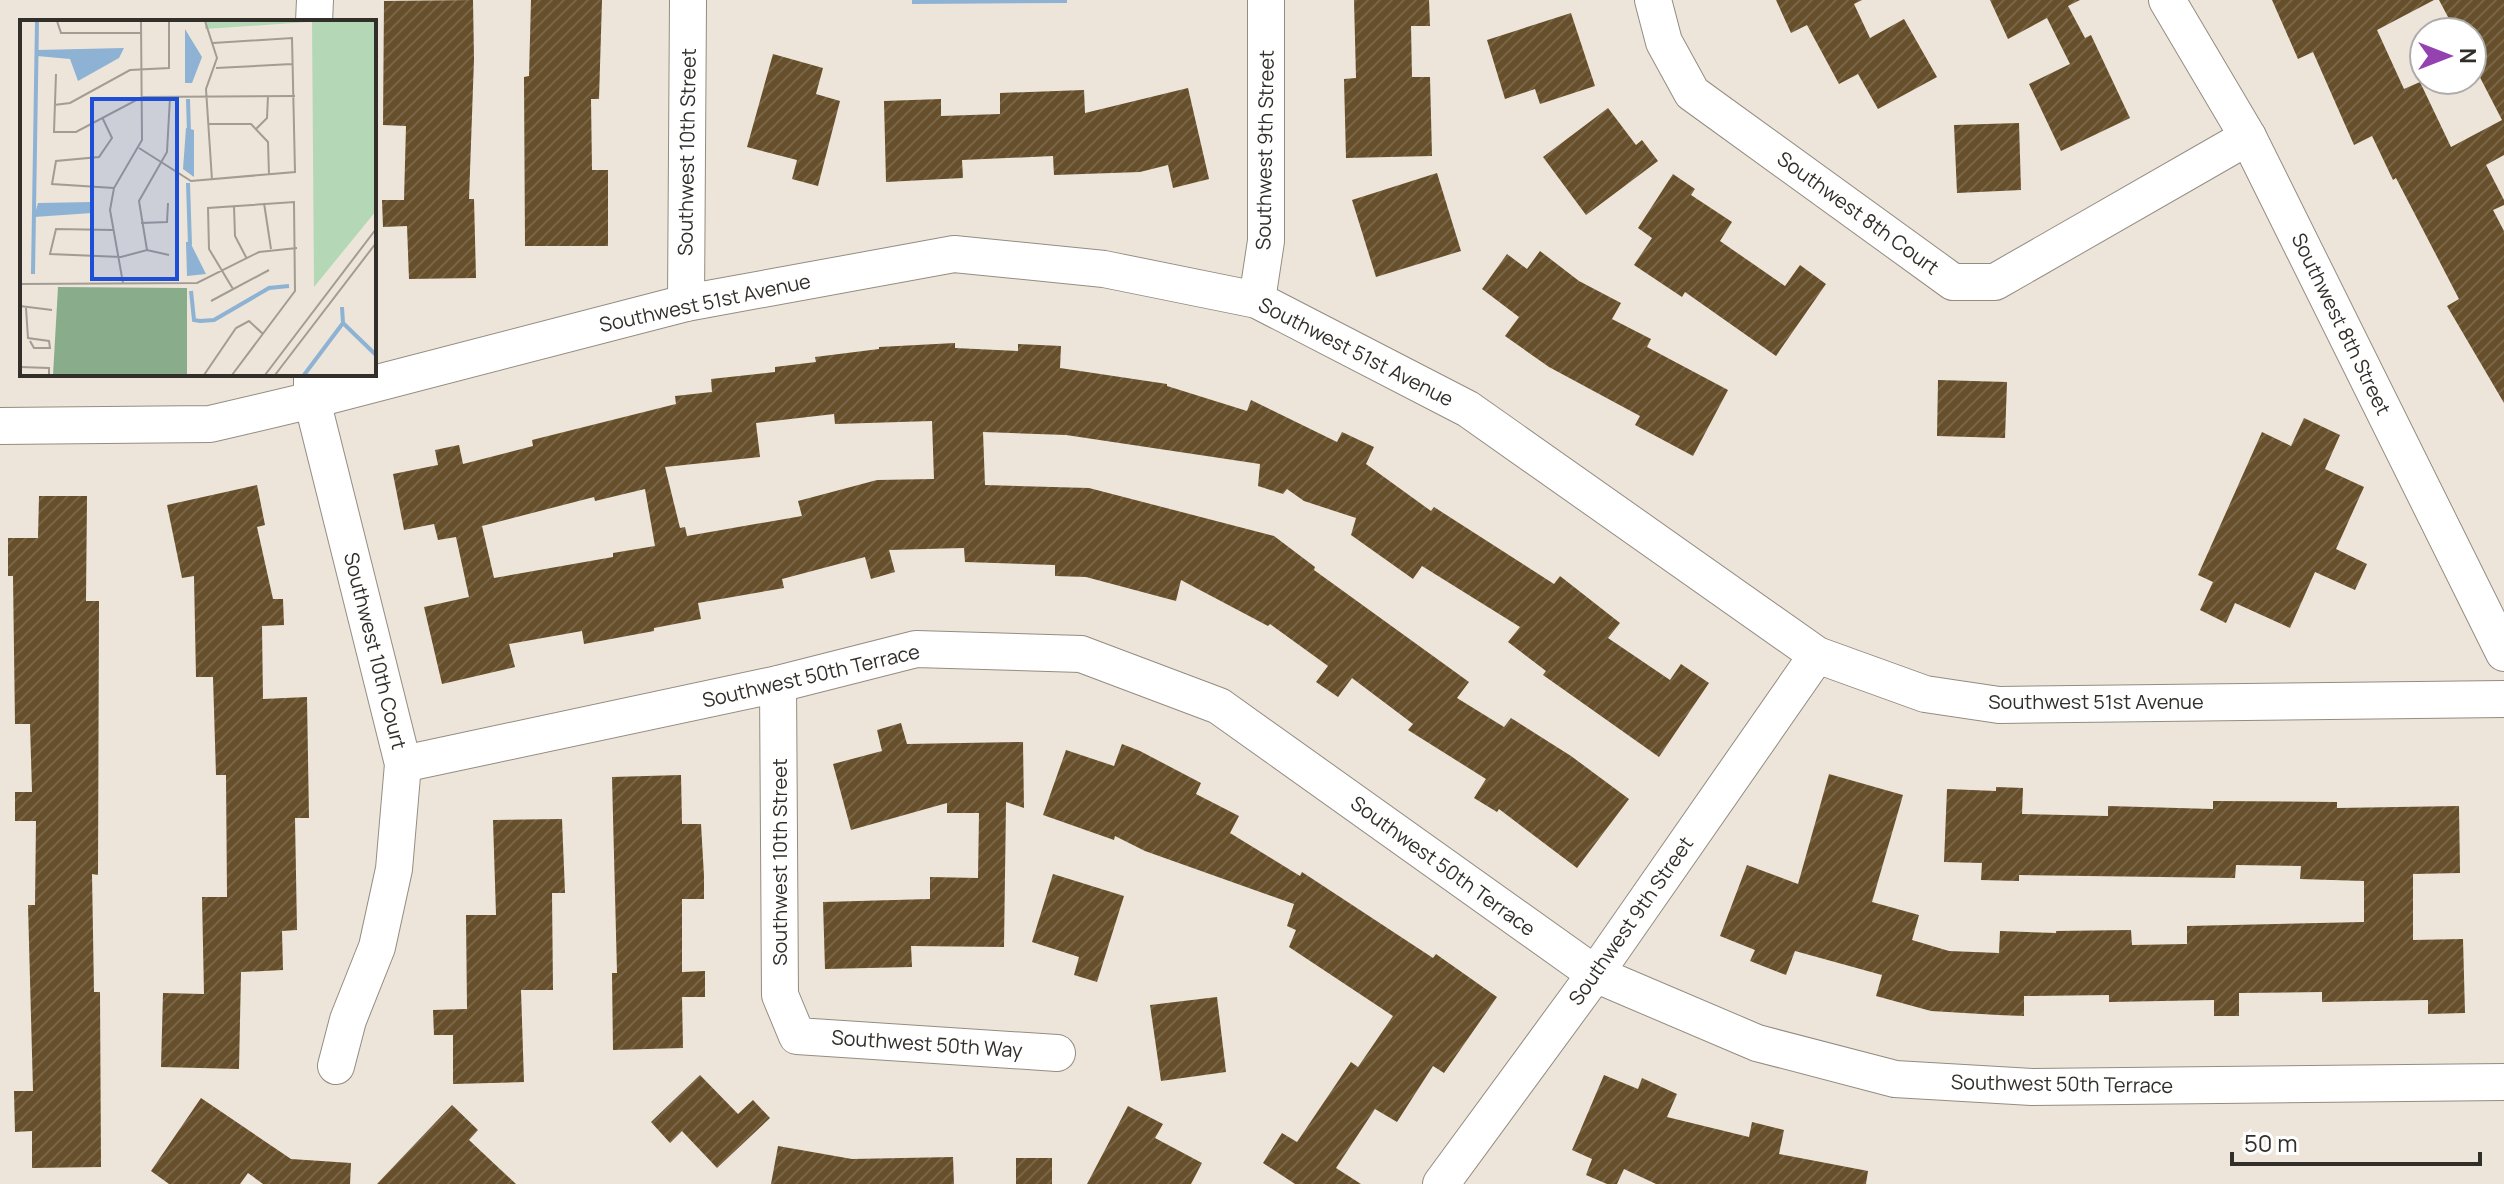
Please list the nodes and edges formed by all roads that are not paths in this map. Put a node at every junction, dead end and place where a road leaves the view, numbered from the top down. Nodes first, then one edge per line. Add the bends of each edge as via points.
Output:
1 (315, 0) edge
2 (688, 0) edge
3 (1266, 0) edge
4 (1653, 0) edge
5 (2167, 0) edge
6 (314, 20) edge
7 (2248, 137) junction
8 (1257, 300) junction
9 (686, 303) junction
10 (376, 373) edge
11 (361, 376) edge
12 (312, 387) edge
13 (0, 426) edge
14 (2504, 653) edge
15 (1817, 655) junction
16 (778, 684) junction
17 (2504, 699) edge
18 (403, 764) junction
19 (1595, 974) junction
20 (797, 1036) joint
21 (1057, 1053) dead end
22 (336, 1066) dead end
23 (2504, 1082) edge
24 (1441, 1184) edge

1 - 6 street
2 - 9 street, Southwest 10th Street
3 - 8 street, Southwest 9th Street via 1266,241
4 - 7 street, Southwest 8th Court via 1664,42 1692,93 1953,282 1995,282
5 - 7 street, Southwest 8th Street
7 - 14 street, Southwest 8th Street
8 - 9 street, Southwest 51st Avenue via 1104,269 954,254
8 - 15 street, Southwest 51st Avenue via 1468,409
9 - 10 street, Southwest 51st Avenue
11 - 12 street, Southwest 51st Avenue
12 - 13 street, Southwest 51st Avenue via 210,424
12 - 18 street, Southwest 10th Court
15 - 17 street, Southwest 51st Avenue via 1925,694 1999,705
15 - 19 street, Southwest 9th Street
16 - 18 street, Southwest 50th Terrace
16 - 19 street, Southwest 50th Terrace via 916,649 1081,654 1219,706
16 - 20 street, Southwest 10th Street via 780,995
18 - 22 street, Southwest 10th Court via 394,869 377,947
19 - 23 street, Southwest 50th Terrace via 1757,1043 1895,1079 2032,1087
19 - 24 street, Southwest 9th Street
20 - 21 street, Southwest 50th Way

